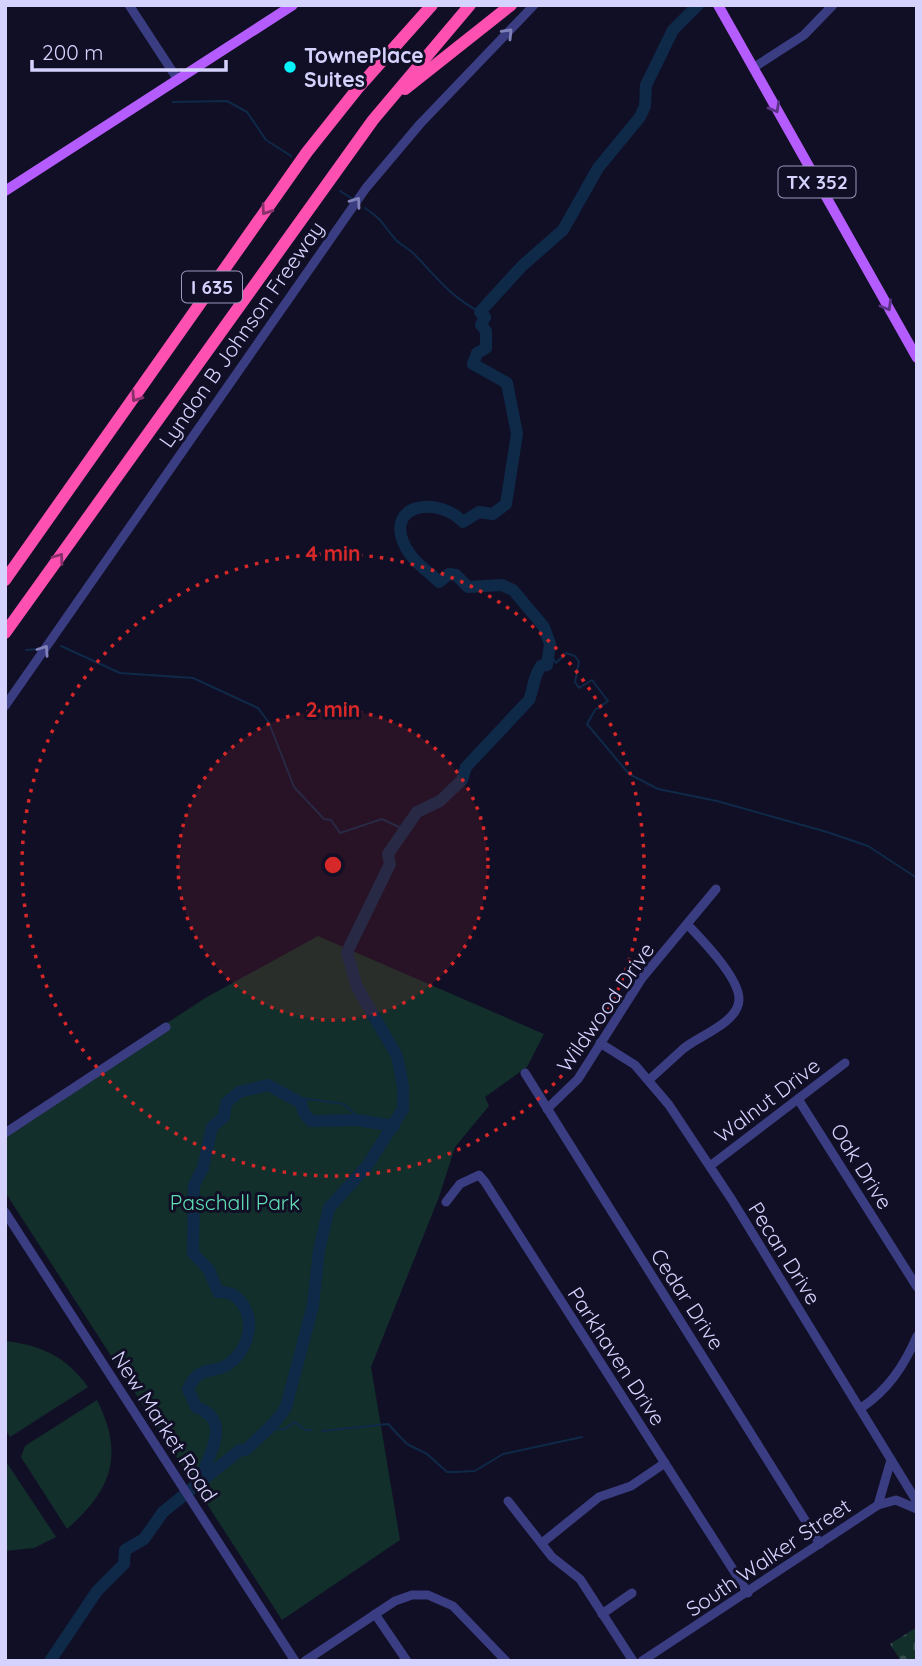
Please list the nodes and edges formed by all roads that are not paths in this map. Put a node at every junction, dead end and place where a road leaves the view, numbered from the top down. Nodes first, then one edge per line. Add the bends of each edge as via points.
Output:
1 (129, 5) edge
2 (293, 5) edge
3 (420, 5) edge
4 (432, 5) edge
5 (470, 5) edge
6 (511, 5) edge
7 (534, 5) edge
8 (718, 5) edge
9 (833, 5) edge
10 (753, 68) junction
11 (178, 80) junction
12 (388, 102) junction
13 (307, 152) junction
14 (5, 191) edge
15 (917, 358) edge
16 (5, 580) edge
17 (5, 633) edge
18 (5, 706) edge
19 (716, 889) dead end
20 (687, 923) junction
21 (166, 1027) dead end
22 (600, 1043) junction
23 (845, 1063) dead end
24 (525, 1073) dead end
25 (650, 1079) junction
26 (798, 1099) junction
27 (547, 1109) junction
28 (5, 1133) edge
29 (710, 1166) junction
30 (446, 1202) dead end
31 (5, 1212) edge
32 (917, 1287) edge
33 (917, 1336) edge
34 (913, 1351) edge
35 (861, 1408) junction
36 (891, 1457) junction
37 (665, 1463) junction
38 (508, 1501) dead end
39 (917, 1502) edge
40 (878, 1505) junction
41 (917, 1509) edge
42 (542, 1544) junction
43 (820, 1544) junction
44 (632, 1593) dead end
45 (748, 1593) junction
46 (375, 1614) junction
47 (602, 1614) junction
48 (295, 1661) edge
49 (305, 1661) edge
50 (407, 1661) edge
51 (506, 1661) edge
52 (634, 1661) edge
53 (642, 1661) edge

1 - 11 street
2 - 11 main road
3 - 13 highway
4 - 13 highway, I 635
5 - 12 highway, Lyndon B Johnson Freeway / I 635
6 - 12 highway
18 -> 7 street, Lyndon B Johnson Freeway via 366,188 420,124
8 - 10 main road, TX 352
9 - 10 street via 788,48
10 -> 15 main road, TX 352
11 - 14 main road
17 -> 12 highway, Lyndon B Johnson Freeway / I 635
13 -> 16 highway, I 635
19 - 20 street, Wildwood Drive
20 - 22 street, Wildwood Drive via 642,978
20 - 25 street via 716,956 738,994 738,1006 727,1020 691,1043
21 - 28 street
22 - 25 street, Pecan Drive
22 - 27 street, Wildwood Drive via 578,1079
23 - 26 street, Walnut Drive
24 - 27 street, Cedar Drive
25 - 29 street, Pecan Drive
26 - 29 street, Walnut Drive
26 - 32 street, Oak Drive
27 - 43 street, Cedar Drive
29 - 35 street, Pecan Drive
30 - 37 street, Parkhaven Drive via 469,1177 479,1175 485,1182
31 - 48 street, New Market Road
33 - 34 street
34 - 35 street via 881,1395
35 - 36 street, Pecan Drive
36 - 39 street, Pecan Drive
36 - 40 street
37 - 42 street via 631,1486 598,1497
37 - 45 street, Parkhaven Drive
38 - 42 street
40 - 41 street, South Walker Street via 896,1500
40 - 43 street, South Walker Street
42 - 47 street via 580,1579
43 - 45 street, South Walker Street
44 - 47 street
45 - 53 street, South Walker Street
46 - 49 street
46 - 50 street
46 - 51 street via 411,1595 441,1599
47 - 52 street

